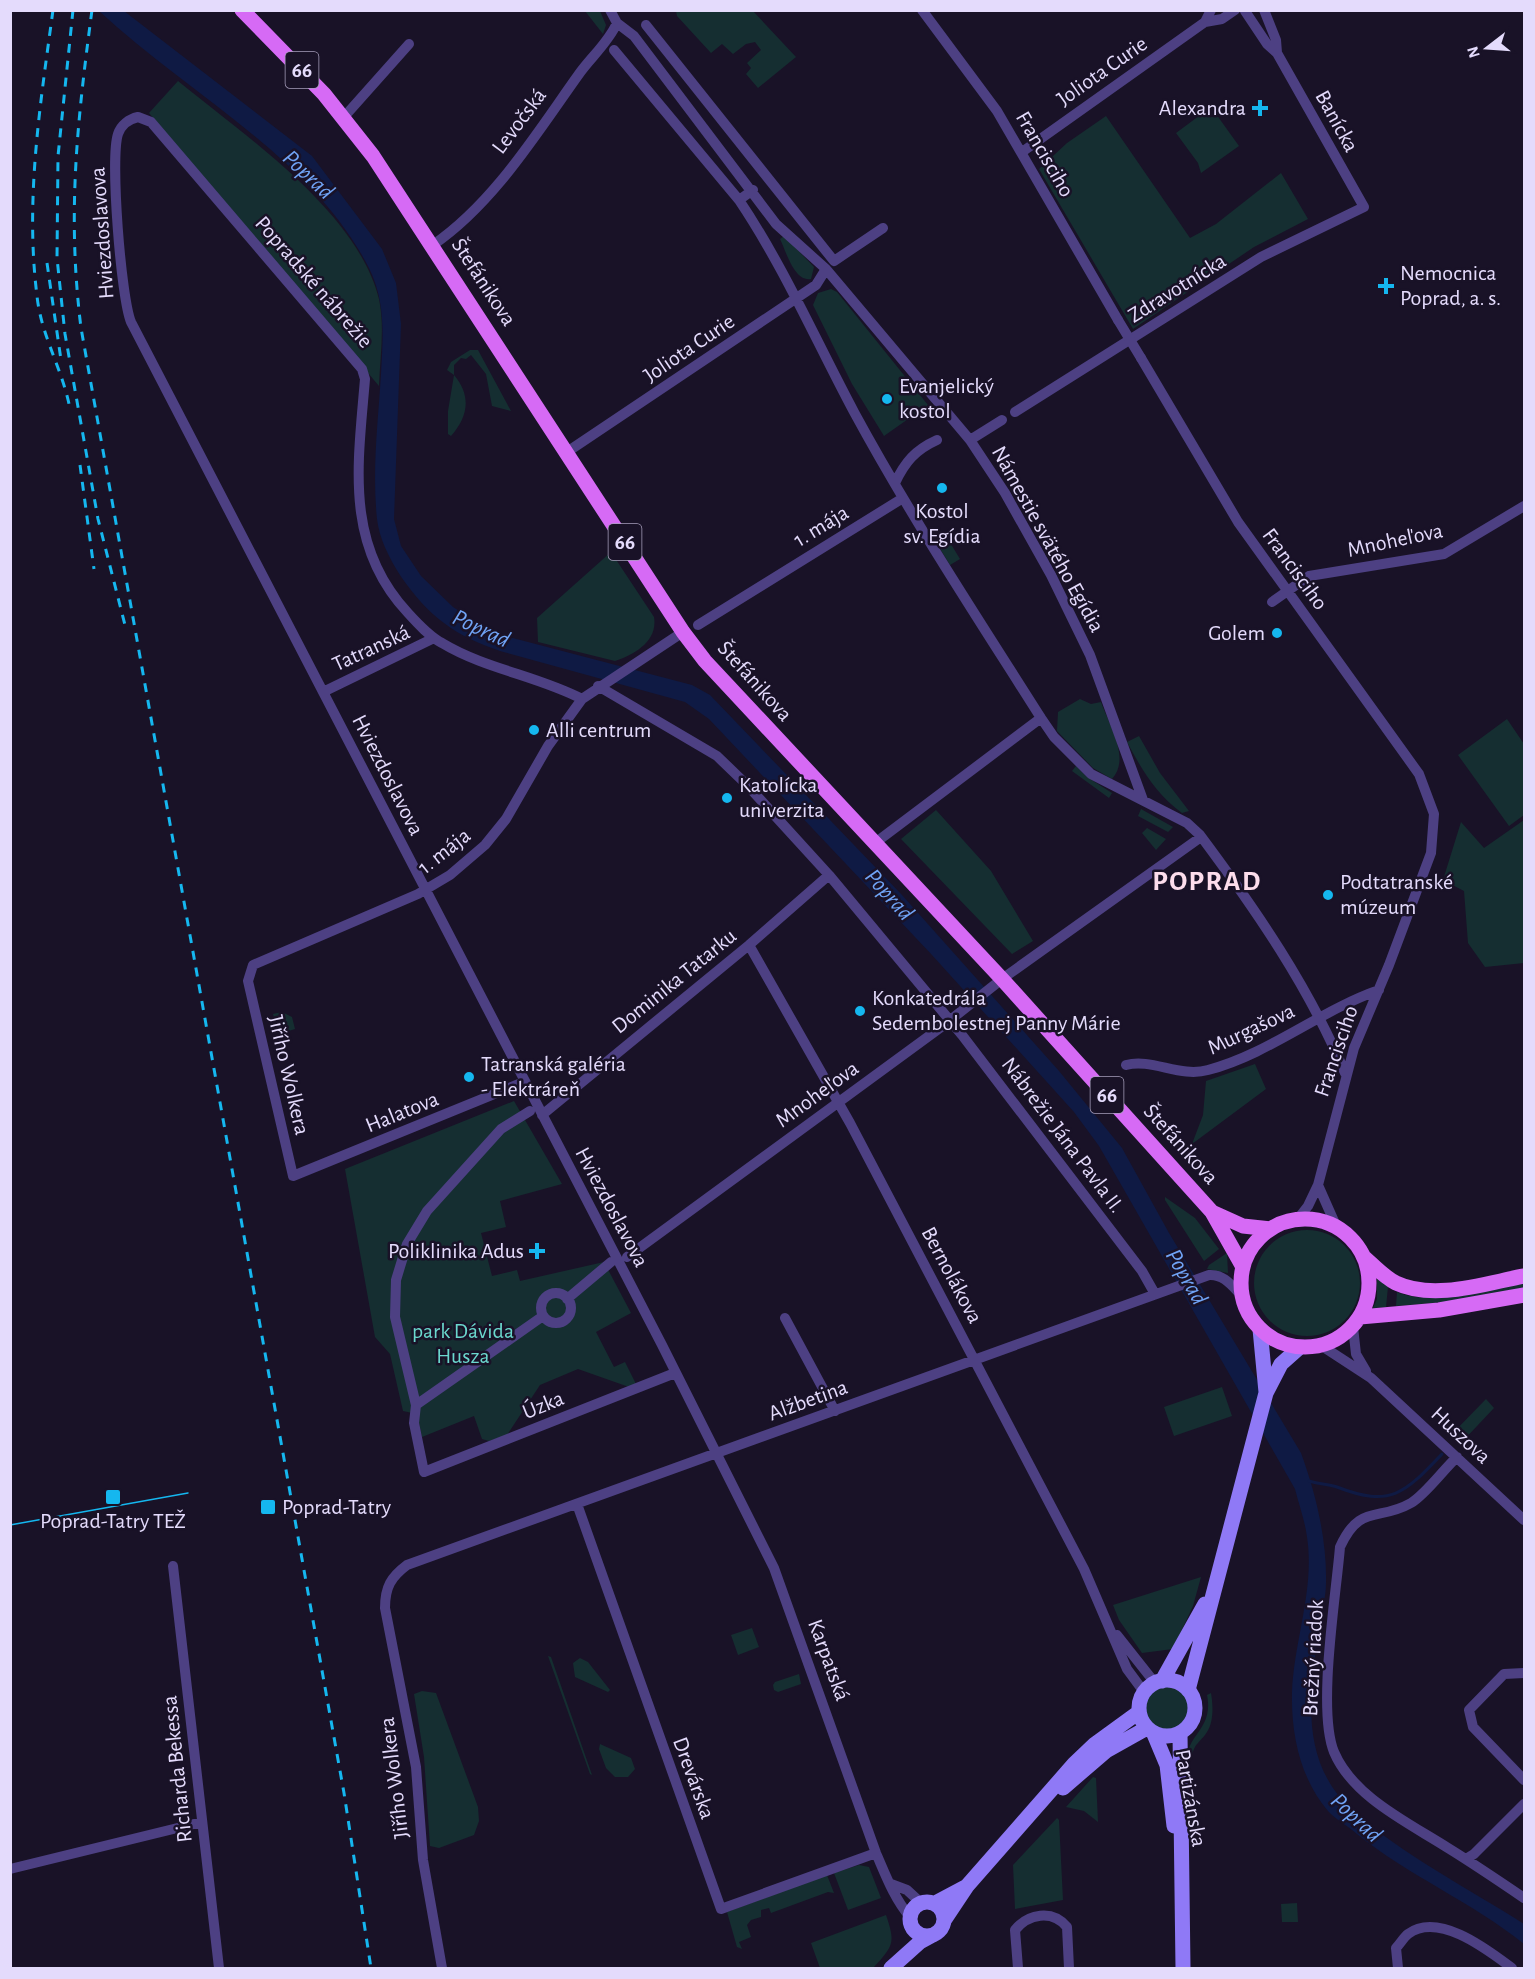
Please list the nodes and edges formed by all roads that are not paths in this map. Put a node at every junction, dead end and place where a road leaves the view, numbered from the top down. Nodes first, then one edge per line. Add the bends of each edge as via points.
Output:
1 (242, 10) edge
2 (610, 10) edge
3 (922, 10) edge
4 (1211, 10) edge
5 (1235, 10) edge
6 (1240, 10) edge
7 (1264, 10) edge
8 (1246, 11) edge
9 (1205, 22) junction
10 (617, 23) junction
11 (646, 25) dead end
12 (409, 44) dead end
13 (614, 50) dead end
14 (1277, 53) junction
15 (344, 117) junction
16 (151, 122) joint
17 (1022, 152) junction
18 (753, 190) junction
19 (740, 200) junction
20 (1364, 207) joint
21 (883, 228) dead end
22 (433, 245) junction
23 (825, 269) junction
24 (796, 300) junction
25 (1015, 412) dead end
26 (1002, 420) dead end
27 (937, 440) dead end
28 (970, 440) junction
29 (567, 452) junction
30 (895, 483) junction
31 (903, 498) junction
32 (1524, 507) edge
33 (1286, 590) junction
34 (1272, 602) dead end
35 (698, 626) dead end
36 (683, 632) junction
37 (434, 638) junction
38 (603, 683) junction
39 (323, 692) junction
40 (582, 699) junction
41 (1041, 718) junction
42 (1143, 800) junction
43 (1201, 837) junction
44 (875, 843) junction
45 (829, 874) junction
46 (425, 891) junction
47 (749, 945) junction
48 (248, 981) joint
49 (996, 983) junction
50 (1379, 990) junction
51 (1320, 1017) junction
52 (950, 1020) junction
53 (1126, 1065) dead end
54 (1345, 1073) junction
55 (524, 1082) junction
56 (839, 1102) junction
57 (530, 1111) dead end
58 (542, 1114) junction
59 (293, 1176) joint
60 (1318, 1185) junction
61 (1212, 1212) junction
62 (1297, 1220) junction
63 (1337, 1228) junction
64 (1271, 1229) junction
65 (627, 1257) dead end
66 (1364, 1257) junction
67 (611, 1262) dead end
68 (1243, 1267) junction
69 (1522, 1276) edge
70 (1155, 1294) junction
71 (1524, 1295) edge
72 (1242, 1296) junction
73 (567, 1299) junction
74 (543, 1316) junction
75 (785, 1318) dead end
76 (1356, 1322) junction
77 (1260, 1329) junction
78 (1322, 1346) junction
79 (1299, 1348) junction
80 (975, 1360) junction
81 (675, 1373) junction
82 (1371, 1378) junction
83 (1266, 1393) junction
84 (416, 1405) junction
85 (834, 1411) junction
86 (716, 1455) junction
87 (1457, 1457) junction
88 (577, 1504) junction
89 (1524, 1520) edge
90 (173, 1566) dead end
91 (388, 1584) joint
92 (1214, 1588) junction
93 (1524, 1673) edge
94 (1154, 1685) junction
95 (1188, 1690) junction
96 (1139, 1712) junction
97 (1150, 1731) junction
98 (1180, 1733) junction
99 (1524, 1780) edge
100 (1524, 1804) edge
101 (202, 1822) junction
102 (1022, 1823) junction
103 (876, 1853) junction
104 (1466, 1859) junction
105 (10, 1869) edge
106 (1182, 1870) junction
107 (891, 1884) junction
108 (967, 1886) junction
109 (1524, 1898) edge
110 (928, 1903) junction
111 (945, 1918) junction
112 (911, 1922) junction
113 (932, 1936) junction
114 (894, 1965) edge
115 (219, 1968) edge
116 (442, 1968) edge
117 (1018, 1968) edge
118 (1069, 1968) edge
119 (1183, 1968) edge
120 (1398, 1968) edge
121 (1512, 1968) edge

1 - 15 main road, Štefánikova / 66
2 - 10 street
3 - 17 street, Francisciho via 986,93
4 - 9 street, Joliota Curie
5 - 9 street, Joliota Curie via 1222,19
6 - 8 street
7 - 14 street, Banícka
8 - 14 street, Banícka
9 - 17 street, Joliota Curie
10 - 18 street, Námestie svätého Egídia via 634,36
10 - 22 street, Levočská via 611,37 491,191 454,231
11 - 21 street via 834,261
12 - 15 street
13 - 19 street
14 - 20 street, Banícka
15 - 22 main road, Štefánikova / 66
16 - 37 street, Popradské nábrežie via 362,369 365,379 358,489 364,534 388,587
16 - 39 street, Hviezdoslavova via 142,117 130,120 119,130 116,141 122,275 128,316
17 - 33 street, Francisciho, bridge via 1238,522
18 - 19 street
18 - 23 street, Námestie svätého Egídia via 776,224
19 - 24 street via 765,238
20 - 25 street, Zdravotnícka via 1261,257
22 - 29 main road, Štefánikova / 66
23 - 24 street, Joliota Curie via 816,285
23 - 28 street, Námestie svätého Egídia
24 - 29 street, Joliota Curie
24 - 30 street
26 - 28 street
27 - 30 street via 920,447 905,462
28 - 42 street, Námestie svätého Egídia via 1051,575 1090,655
29 - 36 main road, Štefánikova / 66
30 - 31 street
31 - 35 street, 1. mája
31 - 41 street
32 - 33 street, Mnoheľova via 1444,554 1309,576
33 - 34 street, Mnoheľova
33 - 50 street, Francisciho via 1419,774 1434,814 1431,853
36 - 38 street, 1. mája
36 - 44 main road, Štefánikova / 66 via 731,690
37 - 39 street, Tatranská
37 - 40 street, Popradské nábrežie
38 - 40 street, 1. mája
38 - 45 street, Nábrežie Jána Pavla II. via 717,756
39 - 46 street, Hviezdoslavova
40 - 46 street, 1. mája via 548,746 494,835 450,875
41 - 42 street via 1091,774
41 - 44 street
42 - 43 street via 1187,823
43 - 49 street, Mnoheľova
43 - 51 street
44 - 49 main road, Štefánikova / 66
45 - 47 street, Dominika Tatarku
45 - 52 street, Nábrežie Jána Pavla II.
46 - 48 street, 1. mája via 253,965
46 - 55 street, Hviezdoslavova
47 - 56 street, Bernolákova
47 - 58 street, Dominika Tatarku
48 - 59 street, Jiřího Wolkera
49 - 52 street, Mnoheľova
49 - 61 main road, Štefánikova / 66
50 - 51 street, Murgašova
50 - 54 street, Francisciho
51 - 53 street, Murgašova via 1254,1053 1204,1072 1177,1072 1138,1063
51 - 54 street, Murgašova
52 - 56 street, Mnoheľova
52 - 70 street, Nábrežie Jána Pavla II. via 1142,1271
54 - 60 street, Francisciho
55 - 58 street, Hviezdoslavova
55 - 59 street, Halatova
56 - 65 street, Mnoheľova
56 - 80 street, Bernolákova
57 - 84 street via 501,1129 450,1182 426,1211 407,1244 396,1280 395,1317
58 - 81 street, Hviezdoslavova
60 - 62 street, Francisciho
60 - 63 street
61 - 64 main road, Štefánikova / 66 via 1243,1226
61 - 68 main road, Štefánikova / 66
62 - 63 main road, 66 via 1322,1221
62 - 64 main road, 66
63 - 66 main road, 66 via 1353,1240
64 - 68 main road, 66 via 1254,1245
66 - 69 main road, 66 via 1386,1276 1416,1290
66 - 76 main road, 66 via 1370,1284 1366,1305
67 - 73 street
68 - 72 main road, 66
70 - 72 street, Alžbetina via 1216,1274 1228,1280
70 - 80 street, Alžbetina
71 - 76 main road, 66
72 - 77 main road, 66 via 1248,1314
73 - 74 street via 556,1293 547,1296 542,1303
73 - 74 street via 570,1309 565,1320 551,1322
74 - 84 street
75 - 85 street
76 - 78 main road, 66 via 1344,1335
76 - 82 street, Huszova via 1356,1354
77 - 79 main road, 66 via 1278,1342
77 - 83 street
78 - 79 main road, 66
78 - 82 street, Huszova
79 - 83 street via 1281,1364
80 - 85 street, Alžbetina
80 - 94 street, Bernolákova via 1111,1628
81 - 84 street, Úzka via 424,1472 414,1423
81 - 86 street, Hviezdoslavova
82 - 87 street, Huszova
83 - 92 street
85 - 86 street, Alžbetina
86 - 88 street, Alžbetina
86 - 103 street, Karpatská via 774,1568
87 - 89 street, Huszova
87 - 104 street, Brežný riadok via 1412,1503 1365,1516 1349,1528 1340,1547 1328,1728 1346,1774 1371,1797
88 - 91 street, Alžbetina via 407,1565
88 - 103 street, Drevárska via 721,1910
90 - 101 street, Richarda Bekessa
91 - 116 street, Jiřího Wolkera via 385,1608 416,1767 423,1860
92 - 94 street
92 - 95 street
93 - 99 street via 1504,1674 1469,1710 1473,1727
94 - 95 street via 1176,1682
94 - 96 street
95 - 98 street via 1194,1713 1191,1723
96 - 97 street
96 - 102 street via 1095,1744
97 - 98 street via 1165,1737
97 - 102 street via 1106,1751
97 - 106 street, Partizánska via 1167,1765
98 - 106 street, Partizánska
100 - 104 street
101 - 105 street
101 - 115 street, Richarda Bekessa
102 - 108 street
103 - 107 street, Karpatská
104 - 109 street, Brežný riadok
106 - 119 street, Partizánska
107 - 110 street
107 - 112 street, Karpatská via 895,1900
108 - 110 street
108 - 111 street
110 - 111 street via 942,1909
110 - 112 street via 913,1908
111 - 113 street via 941,1929
112 - 113 street via 920,1935
112 - 114 street
113 - 114 street
117 - 118 street via 1015,1930 1022,1921 1043,1916 1061,1920 1067,1927
120 - 121 street via 1396,1948 1408,1934 1424,1927 1462,1935

